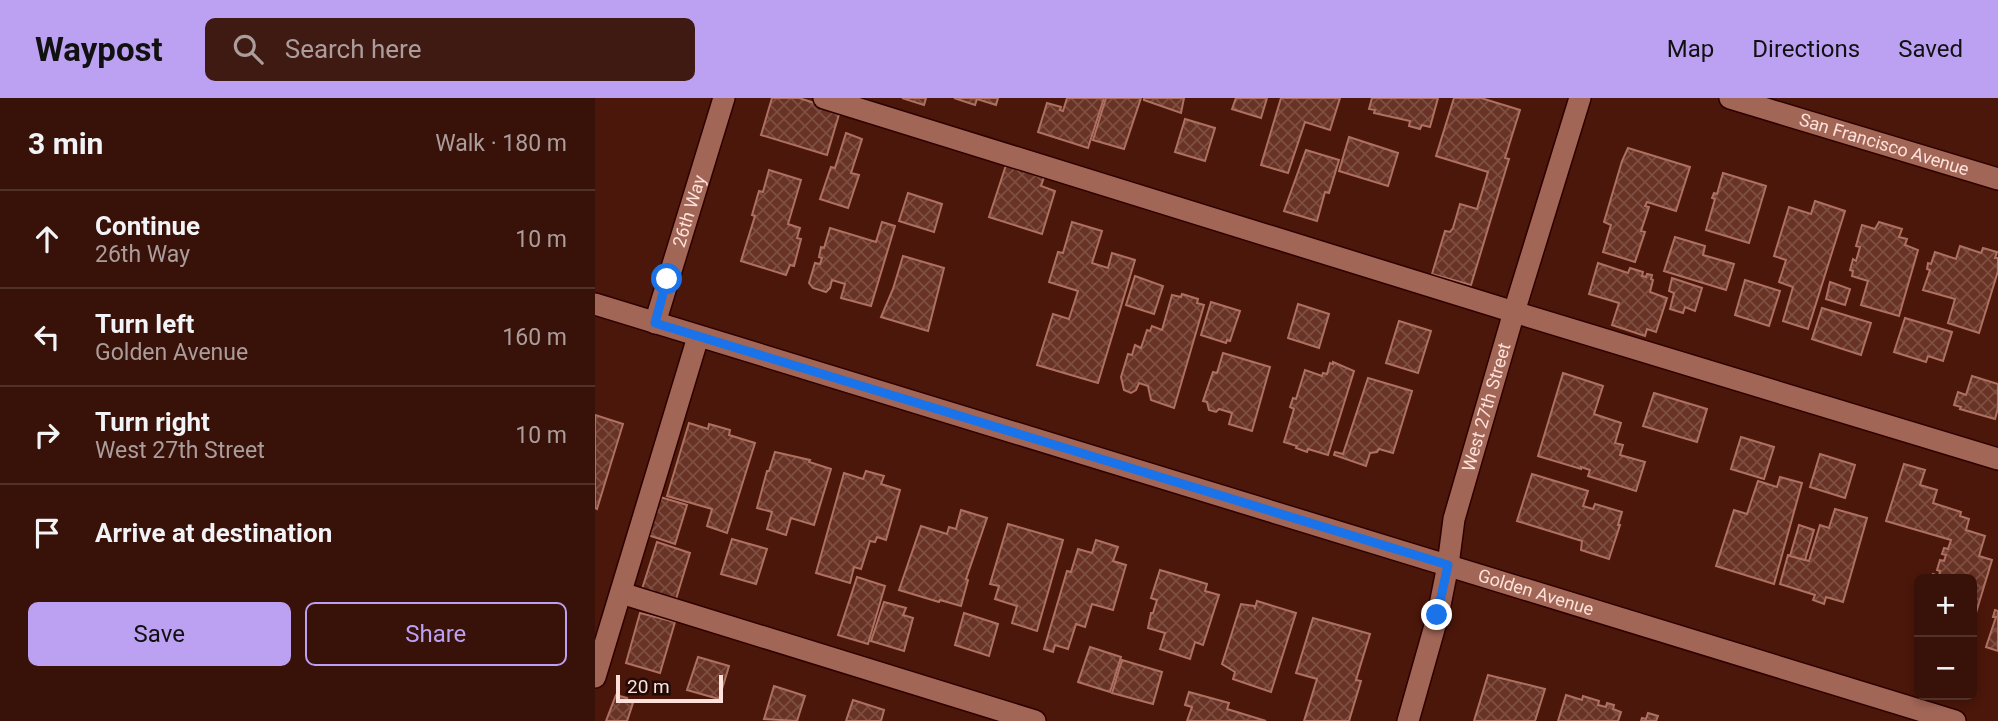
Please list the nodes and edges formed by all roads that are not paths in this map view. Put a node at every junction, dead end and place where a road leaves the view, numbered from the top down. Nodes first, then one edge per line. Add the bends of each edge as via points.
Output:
1 (724, 98) edge
2 (824, 98) edge
3 (1580, 98) edge
4 (1730, 98) edge
5 (1998, 179) edge
6 (595, 304) edge
7 (1514, 313) junction
8 (655, 323) junction
9 (698, 337) junction
10 (1998, 459) edge
11 (1448, 565) junction
12 (621, 593) junction
13 (595, 677) edge
14 (1035, 721) edge
15 (1408, 721) edge
16 (1955, 721) edge

1 - 8 street, 26th Way
2 - 7 street
3 - 7 street, West 27th Street
4 - 5 street, San Francisco Avenue
6 - 8 street, Golden Avenue
7 - 10 street
7 - 11 street, West 27th Street via 1454,519
8 - 9 street, Golden Avenue
9 - 11 street, Golden Avenue
9 - 12 street
11 - 15 street, West 27th Street
11 - 16 street, Golden Avenue
12 - 13 street
12 - 14 street

